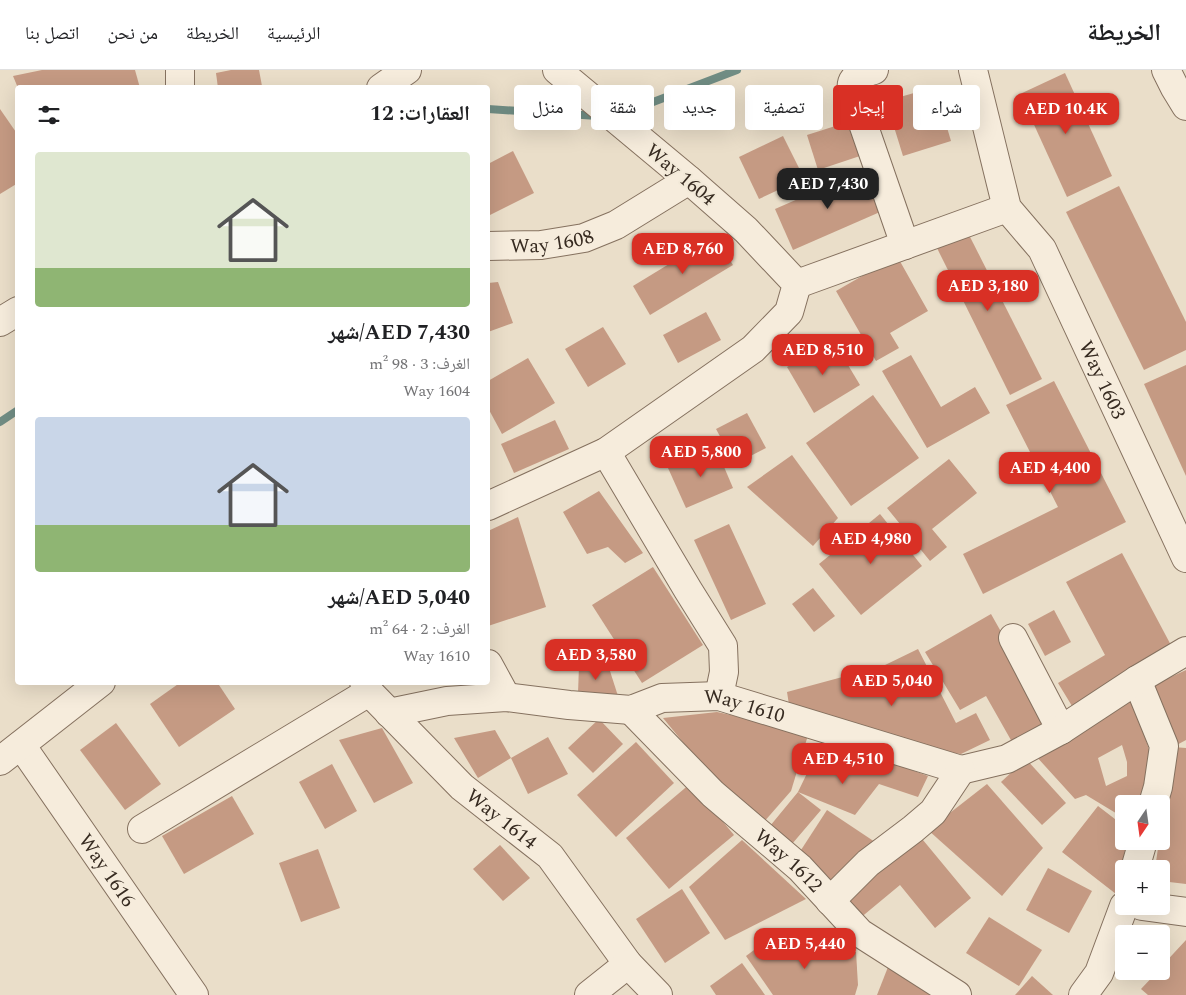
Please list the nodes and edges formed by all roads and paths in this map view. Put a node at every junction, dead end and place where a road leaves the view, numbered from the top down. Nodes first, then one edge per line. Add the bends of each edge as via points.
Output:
1 (180, 70) edge
2 (407, 70) edge
3 (557, 70) edge
4 (874, 70) edge
5 (973, 70) edge
6 (180, 85) edge
7 (385, 85) edge
8 (690, 180) junction
9 (1007, 208) junction
10 (905, 245) junction
11 (490, 246) edge
12 (797, 284) junction
13 (15, 313) edge
14 (0, 322) edge
15 (606, 452) junction
16 (490, 505) edge
17 (1180, 531) edge
18 (1186, 558) edge
19 (1013, 638) dead end
20 (1186, 651) edge
21 (490, 668) edge
22 (1136, 680) junction
23 (97, 685) edge
24 (367, 687) edge
25 (719, 696) junction
26 (506, 697) junction
27 (631, 710) junction
28 (389, 713) junction
29 (1061, 730) junction
30 (10, 753) edge
31 (961, 770) junction
32 (1156, 795) edge
33 (142, 829) dead end
34 (830, 901) junction
35 (1170, 910) edge
36 (1186, 912) edge
37 (1121, 915) edge
38 (628, 964) junction
39 (1089, 993) edge
40 (194, 995) edge
41 (589, 995) edge
42 (658, 995) edge
43 (957, 995) edge

1 - 6 street
2 - 7 street
3 - 8 street, Way 1604
4 - 10 street via 854,79 852,92
5 - 9 street
8 - 11 street, Way 1608 via 616,225 584,238
8 - 12 street, Way 1604 via 746,230
9 - 10 street
9 - 17 street, Way 1603 via 1042,249
10 - 12 street
12 - 15 street via 789,312 753,349
13 - 14 street
15 - 16 street
15 - 25 street via 724,646 724,672
17 - 18 street, Way 1603
19 - 29 street
20 - 22 street
21 - 26 street
22 - 29 street
22 - 32 street via 1164,746
23 - 30 street
24 - 28 street, Way 1614
24 - 33 street
25 - 27 street, Way 1610 via 662,698
25 - 31 street, Way 1610
26 - 27 street, Way 1610
26 - 28 street, Way 1610 via 446,701
27 - 34 street, Way 1612 via 714,794 800,868
28 - 38 street, Way 1614 via 462,787 550,856
29 - 31 street via 1007,759
30 - 40 street, Way 1616
31 - 34 street via 933,812 868,863
34 - 43 street, Way 1612 via 860,933
35 - 36 street
37 - 39 street
38 - 41 street
38 - 42 street, Way 1614

